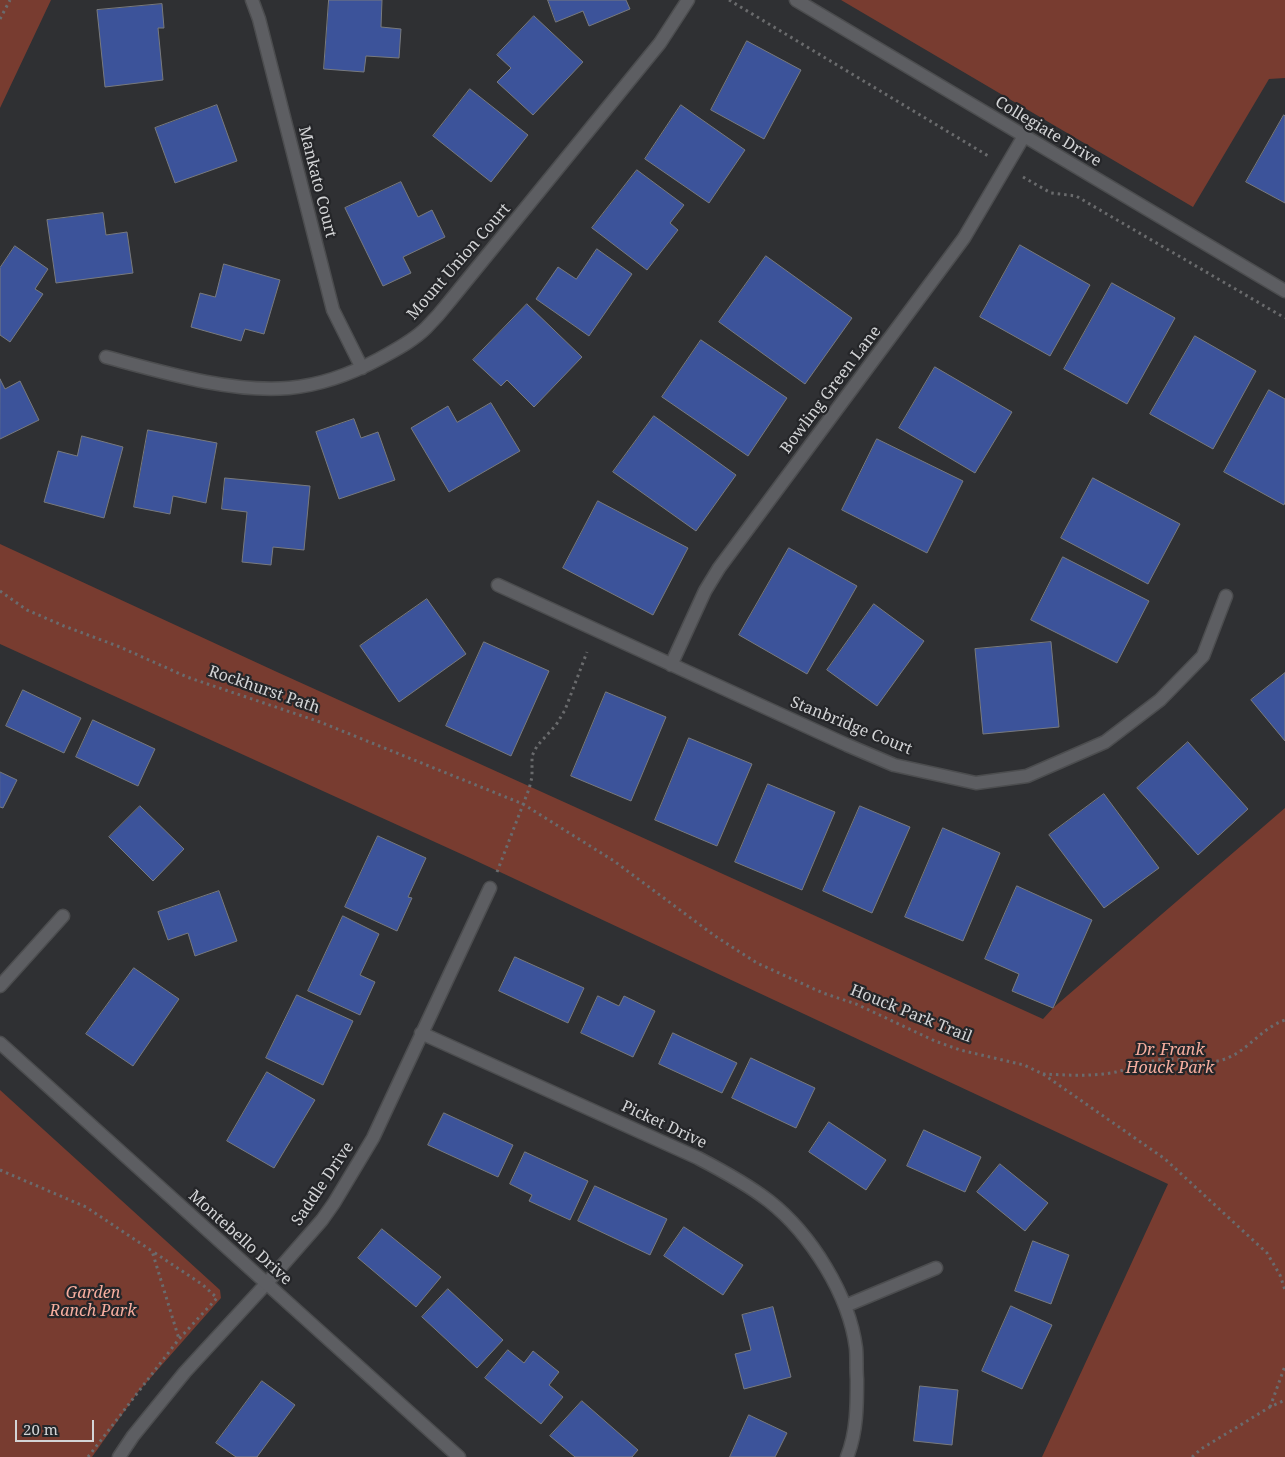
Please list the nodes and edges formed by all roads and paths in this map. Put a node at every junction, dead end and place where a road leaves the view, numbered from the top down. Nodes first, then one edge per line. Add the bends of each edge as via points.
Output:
1 (10, 0) edge
2 (252, 0) edge
3 (688, 0) edge
4 (796, 0) edge
5 (0, 19) edge
6 (1024, 136) junction
7 (1285, 291) edge
8 (106, 357) dead end
9 (362, 368) junction
10 (498, 586) dead end
11 (0, 591) edge
12 (1226, 596) dead end
13 (587, 652) dead end
14 (671, 665) junction
15 (523, 804) junction
16 (490, 888) joint
17 (63, 916) dead end
18 (0, 986) edge
19 (1285, 1020) edge
20 (421, 1033) junction
21 (0, 1043) edge
22 (1043, 1074) junction
23 (0, 1170) edge
24 (152, 1251) junction
25 (936, 1268) dead end
26 (266, 1284) junction
27 (1285, 1290) edge
28 (845, 1306) junction
29 (179, 1339) junction
30 (1285, 1366) edge
31 (1285, 1400) edge
32 (1270, 1407) junction
33 (88, 1457) edge
34 (119, 1457) edge
35 (459, 1457) edge
36 (847, 1457) edge
37 (1192, 1457) edge

1 - 5 path
2 - 9 street, Mankato Court via 333,310
3 - 9 street, Mount Union Court via 660,43 450,302 426,328 399,348
4 - 6 street, Collegiate Drive
6 - 7 street, Collegiate Drive
6 - 14 street, Bowling Green Lane via 964,238 719,568
8 - 9 street, Mount Union Court via 238,387 288,388 328,381
10 - 14 street, Stanbridge Court
11 - 15 path, Rockhurst Path via 27,610 187,677 320,722
12 - 14 street, Stanbridge Court via 1203,656 1160,700 1105,742 1027,776 976,783 894,765
13 - 15 path via 565,710 532,756 532,777
15 - 16 path
15 - 22 path, Houck Park Trail via 614,861 757,963 935,1041 1024,1065
16 - 20 street, Saddle Drive
17 - 18 street
19 - 22 path via 1260,1034 1239,1052 1212,1062 1161,1059 1113,1072 1074,1076
20 - 26 street, Saddle Drive via 354,1172 322,1220
20 - 28 street, Picket Drive via 735,1177 770,1202 801,1233 826,1268
21 - 26 street, Montebello Drive
22 - 27 path, Houck Park Trail via 1165,1159 1267,1252
23 - 24 path via 86,1208
24 - 29 path
24 - 29 path via 203,1284 217,1298
25 - 28 street
26 - 34 street, Saddle Drive via 184,1372
26 - 35 street, Montebello Drive
28 - 36 street, Picket Drive via 856,1348 858,1406
29 - 33 path
30 - 32 path
31 - 32 path
32 - 37 path via 1201,1448

